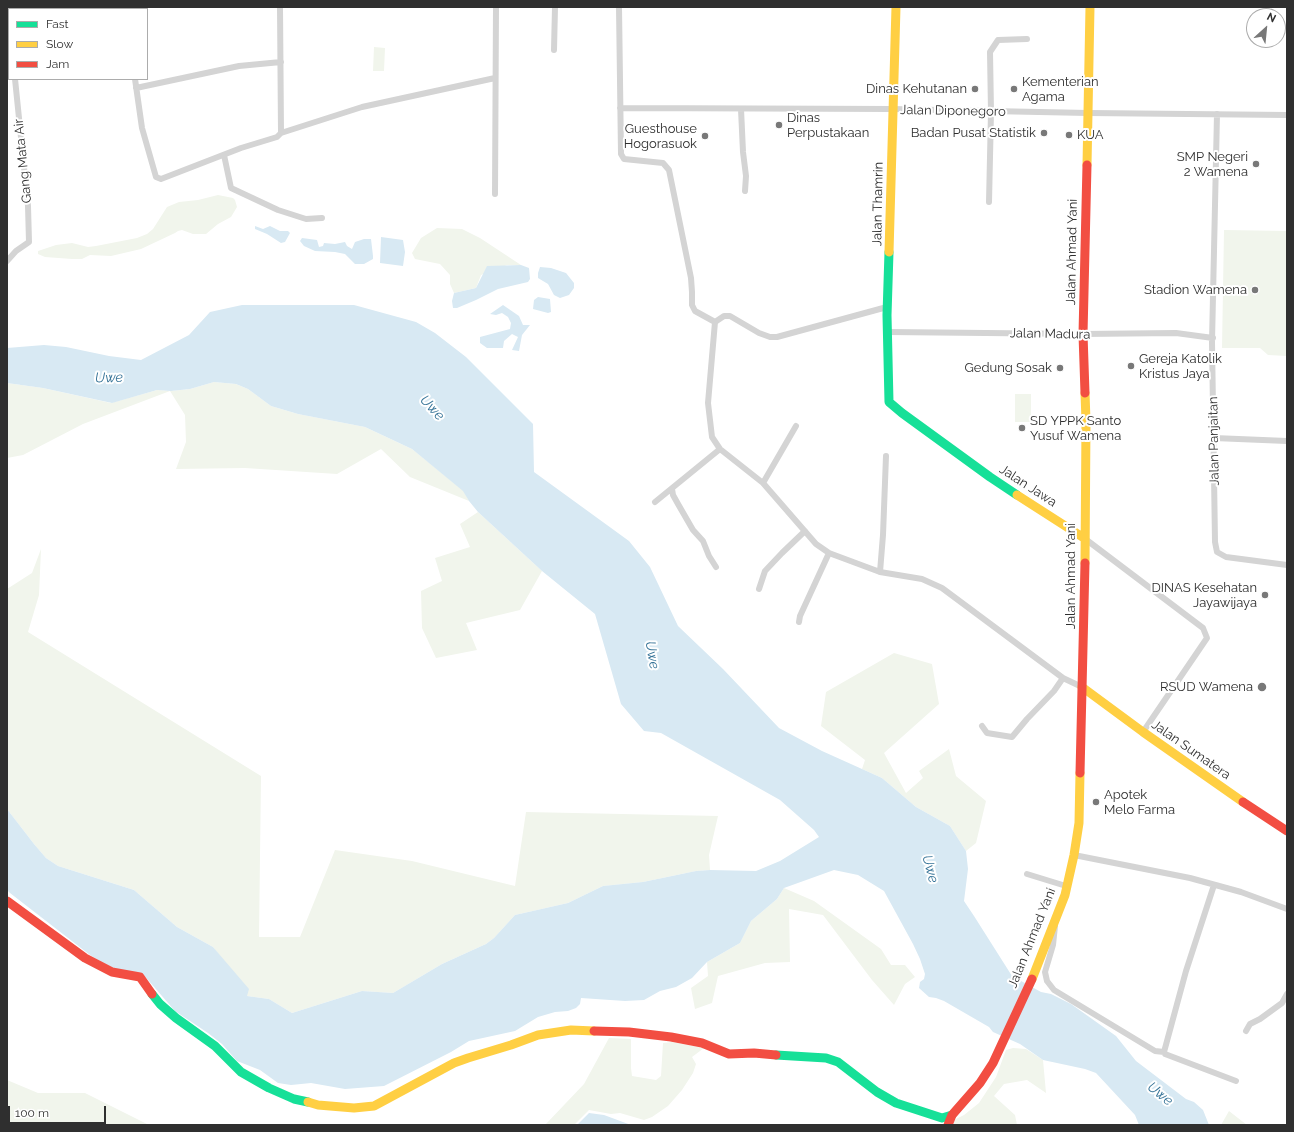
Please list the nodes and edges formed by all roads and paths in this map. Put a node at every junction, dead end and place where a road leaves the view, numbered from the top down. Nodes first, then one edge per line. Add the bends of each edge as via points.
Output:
1 (280, 7) edge
2 (496, 7) edge
3 (554, 7) edge
4 (619, 7) edge
5 (896, 7) edge
6 (1090, 7) edge
7 (1027, 39) dead end
8 (554, 50) dead end
9 (281, 62) junction
10 (495, 78) junction
11 (15, 80) edge
12 (135, 80) edge
13 (136, 88) junction
14 (620, 108) junction
15 (741, 109) junction
16 (892, 109) junction
17 (991, 112) junction
18 (1088, 113) junction
19 (1217, 114) junction
20 (1287, 115) edge
21 (281, 133) junction
22 (224, 155) junction
23 (745, 191) dead end
24 (495, 194) dead end
25 (989, 202) dead end
26 (322, 218) dead end
27 (7, 261) edge
28 (888, 307) junction
29 (715, 322) junction
30 (888, 332) junction
31 (1084, 334) junction
32 (1213, 338) junction
33 (889, 402) joint
34 (796, 426) dead end
35 (1214, 438) junction
36 (1287, 441) edge
37 (720, 449) junction
38 (886, 456) dead end
39 (763, 483) junction
40 (672, 489) junction
41 (655, 502) dead end
42 (805, 531) junction
43 (1084, 538) junction
44 (829, 553) junction
45 (1287, 565) edge
46 (716, 567) dead end
47 (880, 572) junction
48 (759, 589) dead end
49 (799, 622) dead end
50 (1063, 678) junction
51 (1082, 687) junction
52 (982, 726) dead end
53 (1143, 732) junction
54 (1287, 831) edge
55 (1074, 855) junction
56 (1027, 874) dead end
57 (1214, 885) junction
58 (1066, 886) junction
59 (7, 901) edge
60 (1287, 909) edge
61 (1055, 922) junction
62 (1287, 994) edge
63 (1246, 1030) dead end
64 (1164, 1052) junction
65 (1236, 1081) dead end
66 (952, 1115) junction
67 (948, 1125) edge

1 - 9 street
2 - 10 street
3 - 8 street
4 - 14 street
5 - 16 street, Jalan Thamrin
6 - 18 street, Jalan Ahmad Yani
7 - 17 street via 998,40 990,52
9 - 13 street via 239,66
9 - 21 street
10 - 21 street via 362,107
10 - 24 street
11 - 27 street, Gang Mata Air via 28,206 29,242
12 - 13 street
13 - 22 street via 142,128 156,177 165,178
14 - 15 street, Jalan Diponegoro
14 - 29 street via 621,154 624,159 663,163 669,170 691,278 692,306 695,311
15 - 16 street, Jalan Diponegoro
15 - 23 street
16 - 17 street, Jalan Diponegoro
16 - 28 street, Jalan Thamrin
17 - 18 street, Jalan Diponegoro
17 - 25 street
18 - 19 street, Jalan Diponegoro
18 - 31 street, Jalan Ahmad Yani
19 - 20 street, Jalan Diponegoro
19 - 32 street, Jalan Panjaitan
21 - 22 street via 277,137
22 - 26 street via 231,188 278,210 306,219
28 - 29 street via 777,337 759,334 730,316 724,316
28 - 30 street, Jalan Thamrin
29 - 37 street via 708,403 712,437
30 - 31 street, Jalan Madura
30 - 33 street, Jalan Thamrin
31 - 32 street, Jalan Madura via 1176,333
31 - 43 street, Jalan Ahmad Yani
32 - 35 street, Jalan Panjaitan
33 - 43 street, Jalan Jawa via 990,477
34 - 39 street
35 - 36 street
35 - 45 street, Jalan Panjaitan via 1217,552 1226,558
37 - 39 street
37 - 40 street
38 - 47 street
39 - 42 street
40 - 41 street
40 - 46 street via 673,495 693,530 703,541
42 - 44 street via 816,544
42 - 48 street via 765,572
43 - 51 street, Jalan Ahmad Yani
43 - 53 street, Jalan Jawa via 1203,628 1207,638
44 - 47 street
44 - 49 street
47 - 50 street via 922,579 942,588
50 - 51 street
50 - 52 street via 1012,737 987,733
51 - 53 street, Jalan Sumatera
51 - 55 street, Jalan Ahmad Yani via 1079,823
53 - 54 street, Jalan Sumatera
55 - 57 street
55 - 58 street, Jalan Ahmad Yani
56 - 58 street
57 - 60 street
57 - 64 street via 1186,971
58 - 61 street, Jalan Ahmad Yani
59 - 66 street via 85,958 112,972 140,977 160,1004 215,1046 233,1066 249,1077 294,1099 312,1104 354,1108 374,1106 468,1058 538,1035 571,1030 629,1032 671,1037 702,1043 729,1054 754,1053 826,1058 838,1062 896,1103 942,1118
61 - 64 street via 1053,945 1045,972 1047,981 1054,990 1155,1051
61 - 66 street, Jalan Ahmad Yani via 993,1062 980,1084
62 - 63 street via 1282,1004 1250,1024
64 - 65 street
66 - 67 street

